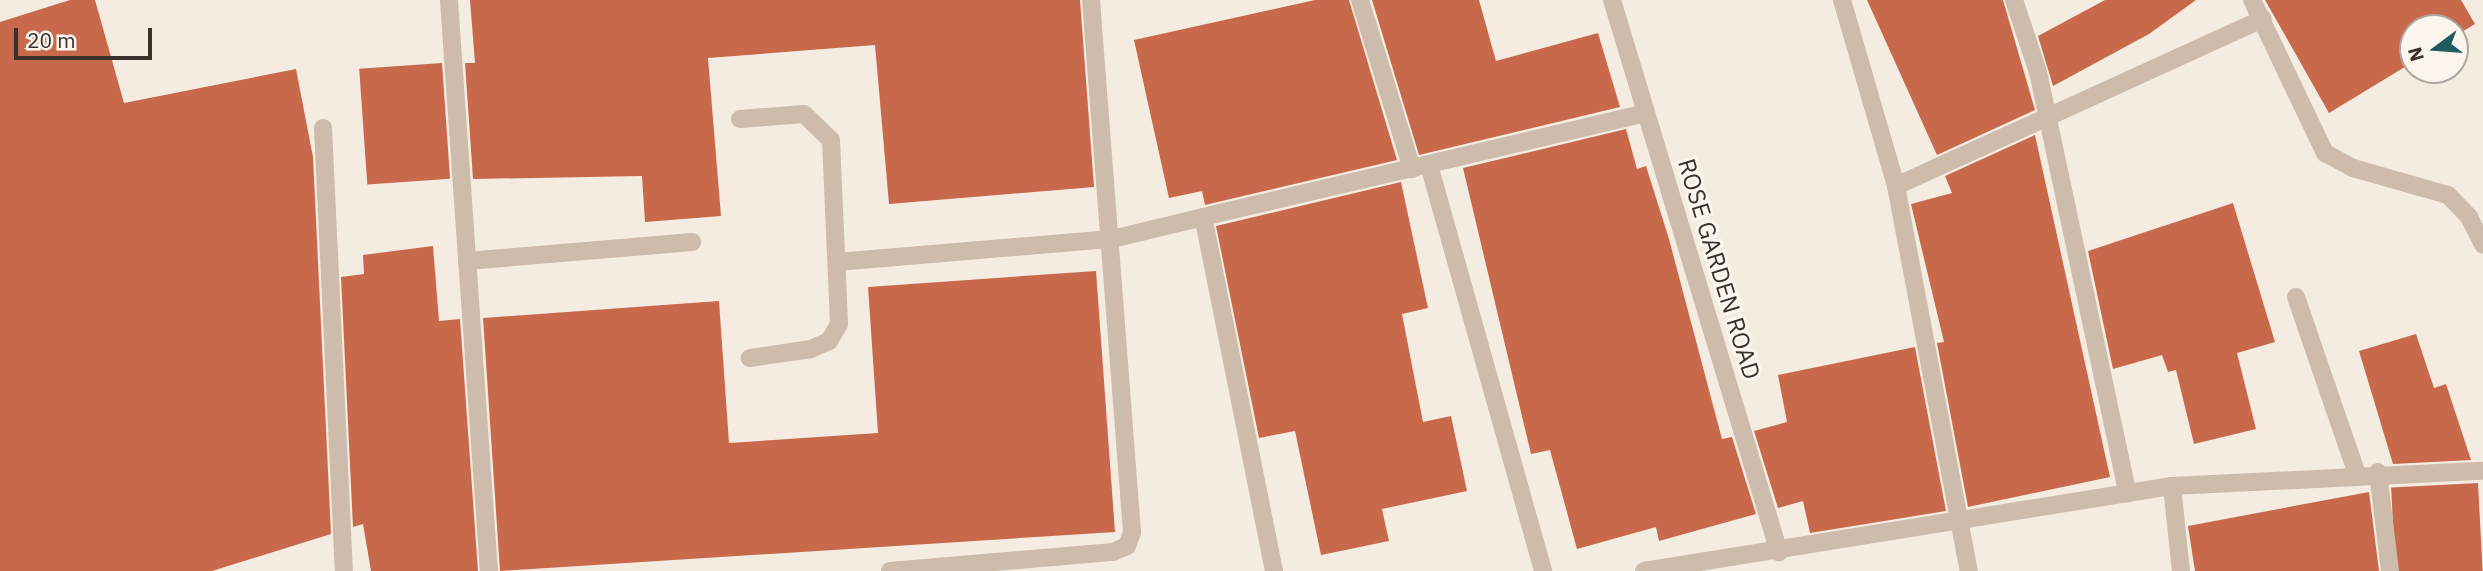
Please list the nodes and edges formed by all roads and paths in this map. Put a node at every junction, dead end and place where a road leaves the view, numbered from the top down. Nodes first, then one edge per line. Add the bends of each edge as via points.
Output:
1 (1091, 0) edge
2 (1360, 0) edge
3 (1612, 0) edge
4 (1842, 0) edge
5 (2014, 0) edge
6 (2252, 0) edge
7 (449, 1) edge
8 (2263, 19) junction
9 (1646, 113) junction
10 (2048, 118) junction
11 (740, 119) dead end
12 (323, 128) dead end
13 (1421, 167) junction
14 (1896, 186) junction
15 (1203, 217) junction
16 (1111, 239) junction
17 (692, 242) dead end
18 (2483, 245) edge
19 (467, 261) junction
20 (836, 262) junction
21 (2296, 297) dead end
22 (751, 358) dead end
23 (2483, 471) edge
24 (2378, 472) junction
25 (2357, 474) junction
26 (2172, 486) junction
27 (2128, 494) junction
28 (1962, 519) junction
29 (1779, 552) junction
30 (1751, 563) edge
31 (344, 571) edge
32 (489, 571) edge
33 (890, 571) edge
34 (1274, 571) edge
35 (1543, 571) edge
36 (1644, 571) edge
37 (1969, 571) edge
38 (2182, 571) edge
39 (2390, 571) edge

1 - 16 street
2 - 13 street
3 - 9 street, ROSE GARDEN ROAD
4 - 14 street
5 - 10 street
6 - 8 street
7 - 19 street
8 - 10 street
8 - 18 street via 2325,153 2353,168 2448,195 2469,217
9 - 13 street
9 - 29 street, ROSE GARDEN ROAD
10 - 14 street
10 - 27 street
11 - 20 street via 804,114 821,125 831,140
12 - 31 street
13 - 15 street
13 - 35 street
14 - 28 street
15 - 16 street
15 - 34 street
16 - 20 street
16 - 33 street via 1132,532 1126,546
17 - 19 street
19 - 32 street
20 - 22 street via 839,324 829,341
21 - 25 street
23 - 24 street
24 - 25 street
24 - 39 street
25 - 26 street
26 - 27 street
26 - 38 street
27 - 28 street
28 - 29 street
28 - 37 street
29 - 30 street
30 - 36 street

